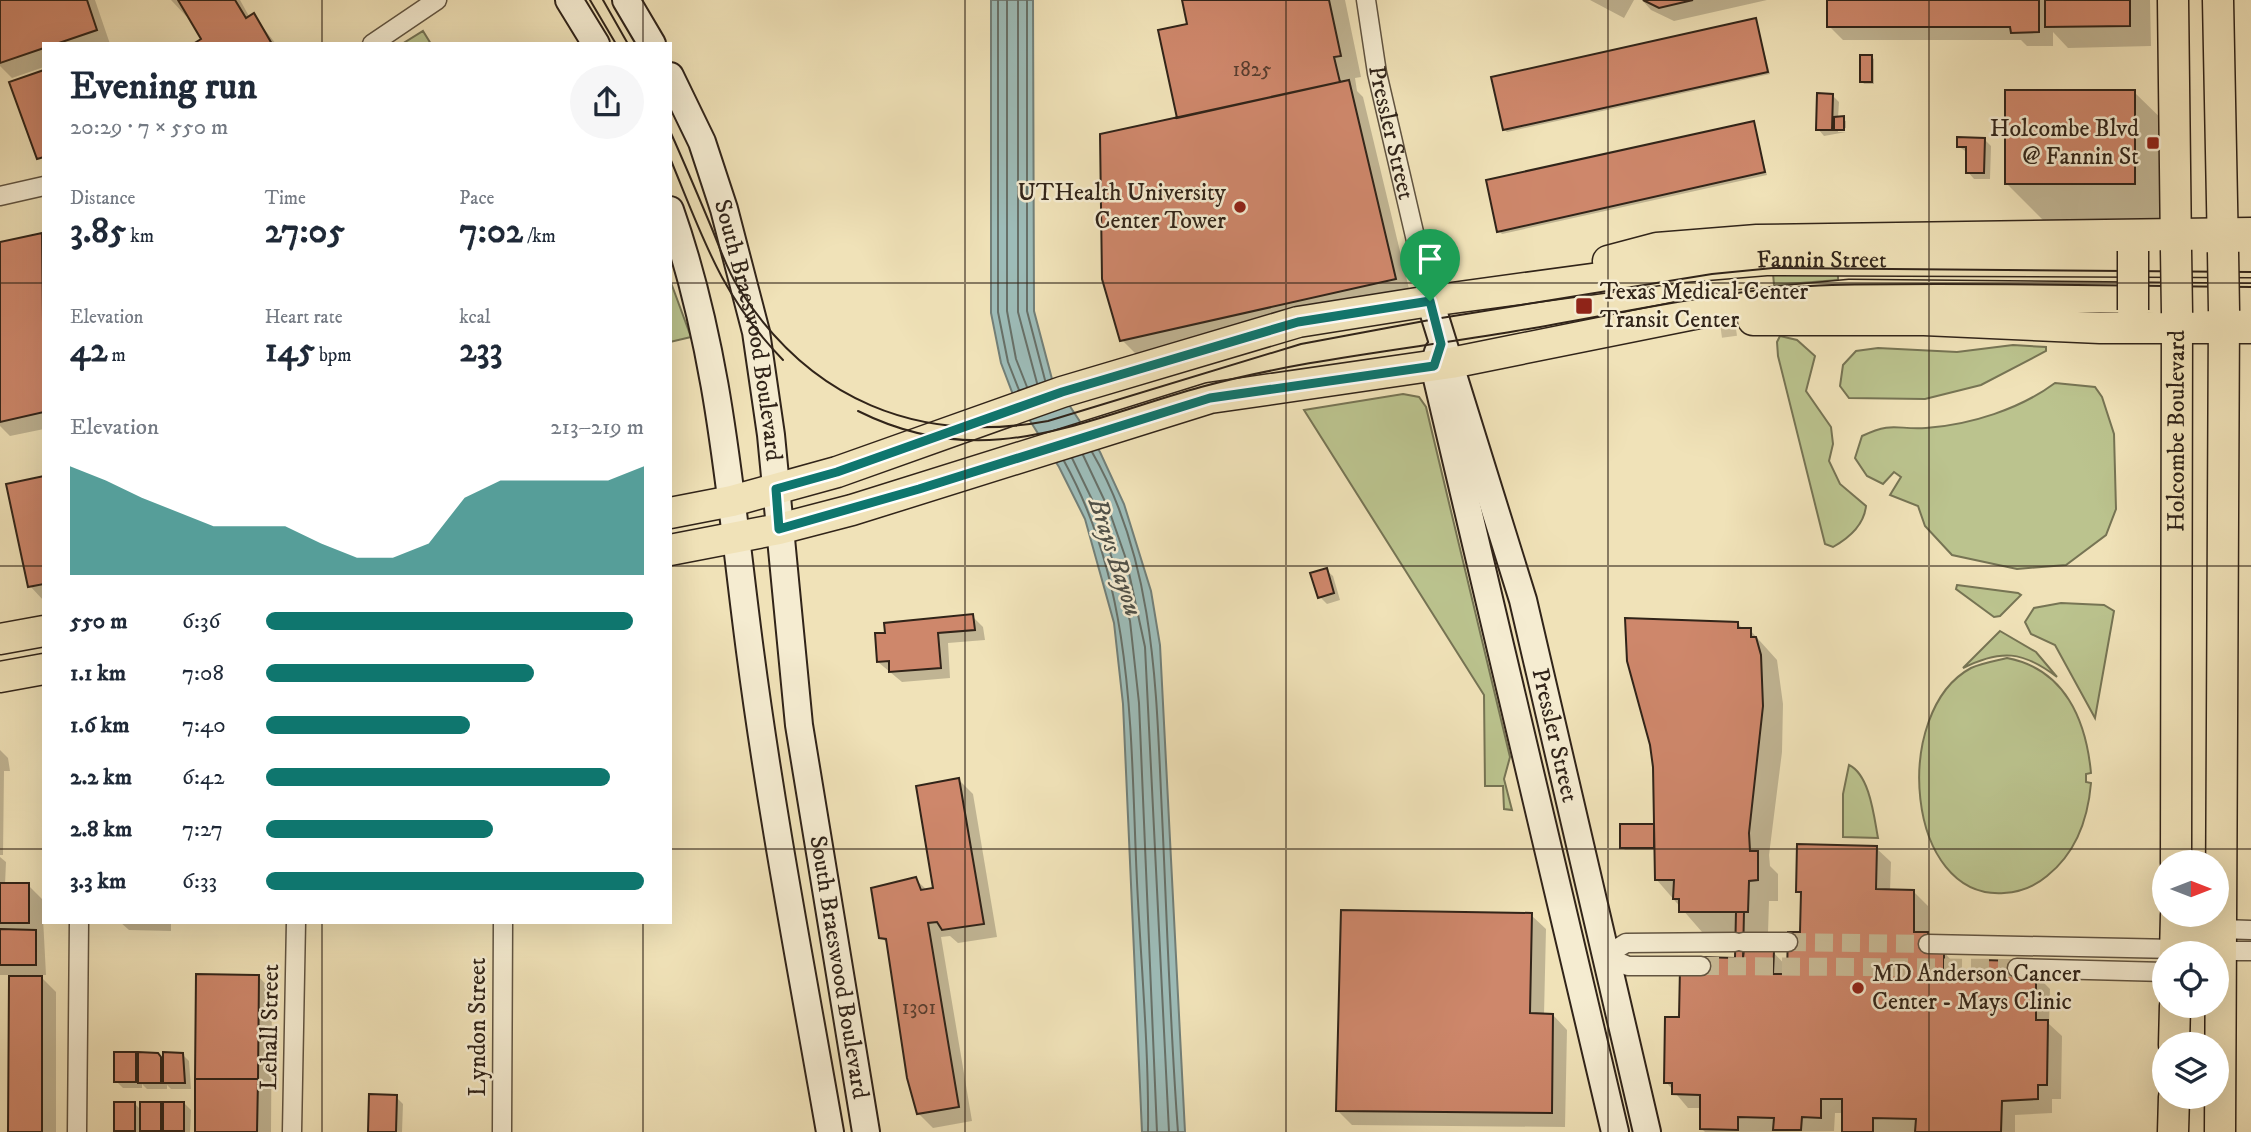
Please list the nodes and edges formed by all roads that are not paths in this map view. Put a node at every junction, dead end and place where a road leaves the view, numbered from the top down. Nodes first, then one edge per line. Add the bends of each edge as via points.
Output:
1 (437, 0) edge
2 (569, 0) edge
3 (626, 0) edge
4 (1366, 0) edge
5 (2173, 0) edge
6 (2218, 0) edge
7 (375, 42) edge
8 (595, 42) edge
9 (651, 42) edge
10 (672, 80) edge
11 (42, 186) edge
12 (0, 196) edge
13 (672, 216) edge
14 (2098, 237) junction
15 (2176, 243) junction
16 (2237, 245) edge
17 (1479, 294) junction
18 (2251, 299) edge
19 (1430, 301) junction
20 (1727, 315) junction
21 (2177, 321) junction
22 (2233, 323) edge
23 (2100, 328) junction
24 (1442, 358) junction
25 (776, 489) junction
26 (732, 500) junction
27 (672, 513) edge
28 (779, 529) junction
29 (736, 537) junction
30 (672, 550) edge
31 (1509, 552) junction
32 (1480, 559) junction
33 (42, 631) edge
34 (0, 639) edge
35 (42, 668) edge
36 (0, 677) edge
37 (1560, 749) junction
38 (1528, 756) junction
39 (811, 803) junction
40 (775, 810) junction
41 (2176, 850) edge
42 (79, 924) edge
43 (296, 924) edge
44 (503, 924) edge
45 (2251, 930) edge
46 (2193, 941) edge
47 (2220, 941) edge
48 (1788, 942) tunnel mouth
49 (1928, 944) tunnel mouth
50 (2092, 949) junction
51 (2152, 950) edge
52 (2229, 951) edge
53 (2251, 951) edge
54 (1605, 956) junction
55 (2152, 959) edge
56 (1575, 962) junction
57 (1701, 966) tunnel mouth
58 (2017, 968) tunnel mouth
59 (2092, 971) junction
60 (2219, 1018) edge
61 (2174, 1109) edge
62 (77, 1132) edge
63 (292, 1132) edge
64 (502, 1132) edge
65 (830, 1132) edge
66 (866, 1132) edge
67 (1615, 1132) edge
68 (1647, 1132) edge
69 (2173, 1132) edge
70 (2220, 1132) edge

1 - 7 street
2 - 8 main road
3 - 9 main road
4 - 19 street, Pressler Street via 1377,73
5 - 15 main road, Holcombe Boulevard
6 - 16 main road, Holcombe Boulevard
10 - 25 main road, South Braeswood Boulevard via 702,142 737,253 762,364
11 - 12 street
13 - 26 main road, South Braeswood Boulevard via 705,324
14 - 15 main road
14 - 17 main road via 1756,240 1657,248
14 - 23 main road, bridge via 2133,251 2133,310
15 - 16 main road
15 - 21 main road, Holcombe Boulevard, bridge
16 - 17 main road, Fannin Street via 1766,260
16 - 22 main road, Holcombe Boulevard, bridge
17 - 19 main road, Fannin Street
18 - 20 main road, Fannin Street via 1850,295
19 - 24 main road, Pressler Street
19 - 25 main road, Fannin Street via 1298,322 1062,392
20 - 23 main road
20 - 24 main road, Fannin Street
21 - 22 main road
21 - 23 main road
21 - 41 main road, Holcombe Boulevard
22 - 46 main road, Holcombe Boulevard
24 - 28 main road, Fannin Street via 1210,398
24 - 31 main road, Pressler Street
24 - 32 main road, Pressler Street
25 - 26 main road, Fannin Street
25 - 28 main road, South Braeswood Boulevard
26 - 27 main road, Fannin Street
26 - 29 main road, South Braeswood Boulevard
28 - 29 main road, Fannin Street
28 - 39 main road, South Braeswood Boulevard
29 - 30 main road, Fannin Street
29 - 40 main road, South Braeswood Boulevard
31 - 32 main road
31 - 37 main road, Pressler Street
32 - 38 main road, Pressler Street
33 - 34 main road
35 - 36 main road
37 - 38 main road
37 - 54 main road, Pressler Street
38 - 56 main road, Pressler Street
39 - 40 main road, South Braeswood Boulevard
39 - 66 main road, South Braeswood Boulevard
40 - 65 main road, South Braeswood Boulevard
42 - 62 street
43 - 63 street, Lehall Street
44 - 64 street, Lyndon Street
45 - 47 street
48 - 54 street via 1626,943
49 - 50 street
50 - 51 street
50 - 59 street
52 - 53 street
54 - 56 main road
54 - 57 street via 1628,966
54 - 68 main road, Pressler Street
55 - 59 street
56 - 67 main road, Pressler Street
58 - 59 street
60 - 70 main road, Holcombe Boulevard
61 - 69 main road

